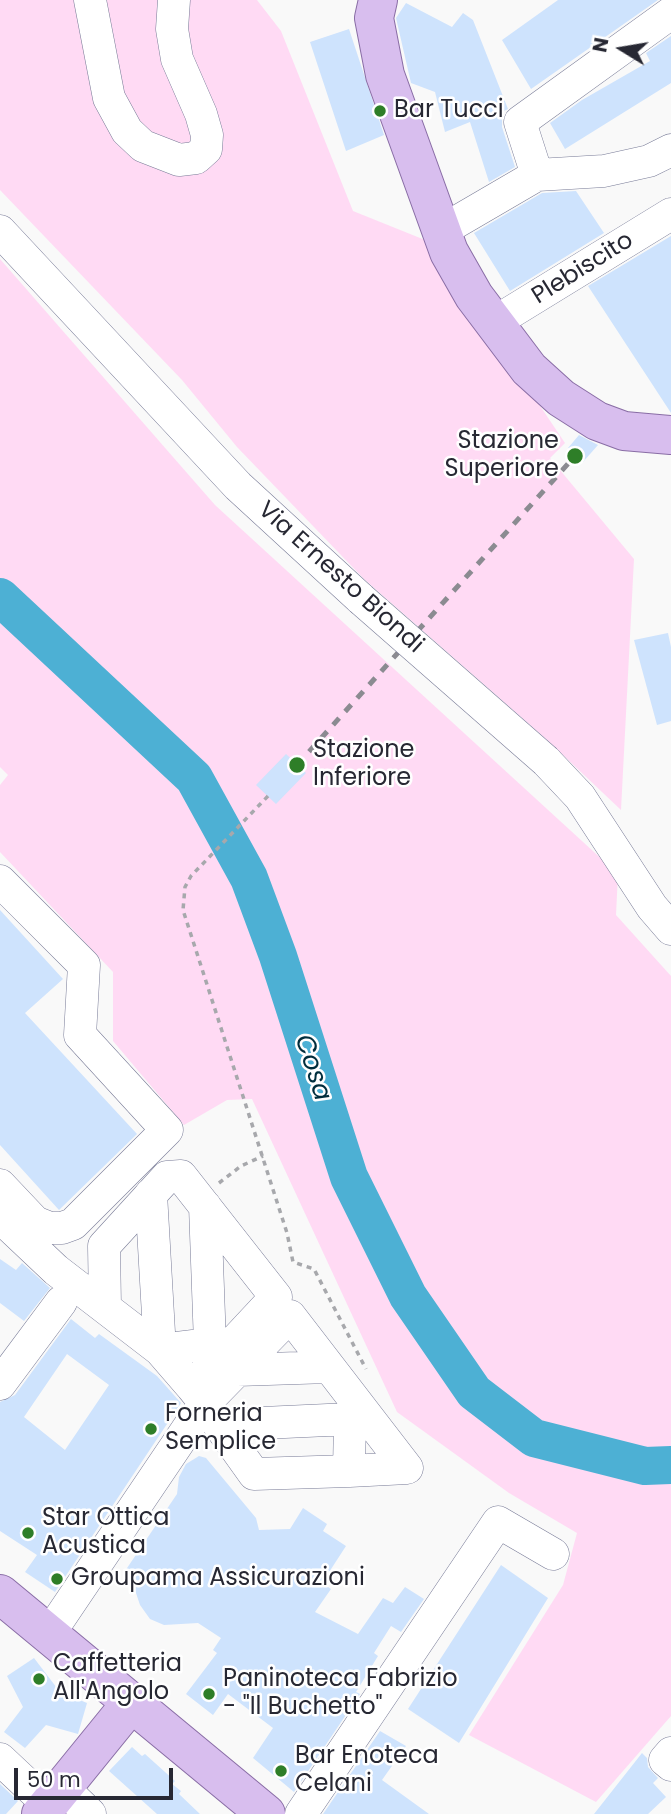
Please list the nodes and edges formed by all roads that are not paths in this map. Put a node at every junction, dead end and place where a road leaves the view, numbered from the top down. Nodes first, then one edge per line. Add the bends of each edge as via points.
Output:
1 (90, 0) edge
2 (174, 0) edge
3 (378, 0) edge
4 (671, 13) edge
5 (671, 150) edge
6 (537, 174) junction
7 (671, 214) edge
8 (0, 231) edge
9 (441, 231) junction
10 (495, 322) junction
11 (671, 435) edge
12 (0, 881) edge
13 (671, 929) edge
14 (156, 1141) junction
15 (0, 1185) edge
16 (159, 1186) junction
17 (201, 1202) junction
18 (0, 1217) edge
19 (104, 1246) junction
20 (56, 1270) junction
21 (61, 1302) dead end
22 (105, 1306) junction
23 (283, 1306) junction
24 (160, 1350) junction
25 (324, 1368) junction
26 (212, 1382) junction
27 (0, 1384) edge
28 (347, 1419) junction
29 (349, 1471) junction
30 (553, 1554) dead end
31 (0, 1594) edge
32 (48, 1634) junction
33 (132, 1702) junction
34 (671, 1753) edge
35 (0, 1759) edge
36 (671, 1765) edge
37 (61, 1806) edge
38 (266, 1814) edge
39 (300, 1814) edge

1 - 2 street via 109,98 127,131 144,146 179,160 196,158 206,149 207,135 177,59
3 - 9 main road via 374,18 385,75
4 - 6 street via 520,122
5 - 6 street via 649,161 604,171
6 - 9 street
7 - 10 street, Plebiscito
8 - 13 street, Via Ernesto Biondi, bridge via 237,486 546,761 580,797
9 - 10 main road via 474,296
10 - 11 main road via 528,369 579,410 624,431
12 - 14 street via 85,965 80,1035 167,1130
14 - 15 street via 73,1224 62,1228 35,1222
14 - 16 street via 162,1148
16 - 17 street via 181,1176
16 - 19 street
16 - 24 street
17 - 23 street
17 - 26 street
18 - 20 street
19 - 20 street
19 - 22 street
20 - 22 street
21 - 27 street
22 - 24 street
23 - 25 street
23 - 26 street
24 - 26 street
24 - 26 street
25 - 26 street
25 - 28 street
25 - 28 street
26 - 28 street
26 - 29 street via 254,1474
26 - 32 street
28 - 29 street
28 - 29 street via 407,1468
30 - 39 street via 498,1522
31 - 32 main road
32 - 33 main road
33 - 37 main road
33 - 38 main road
34 - 36 street via 665,1760
35 - 37 street

